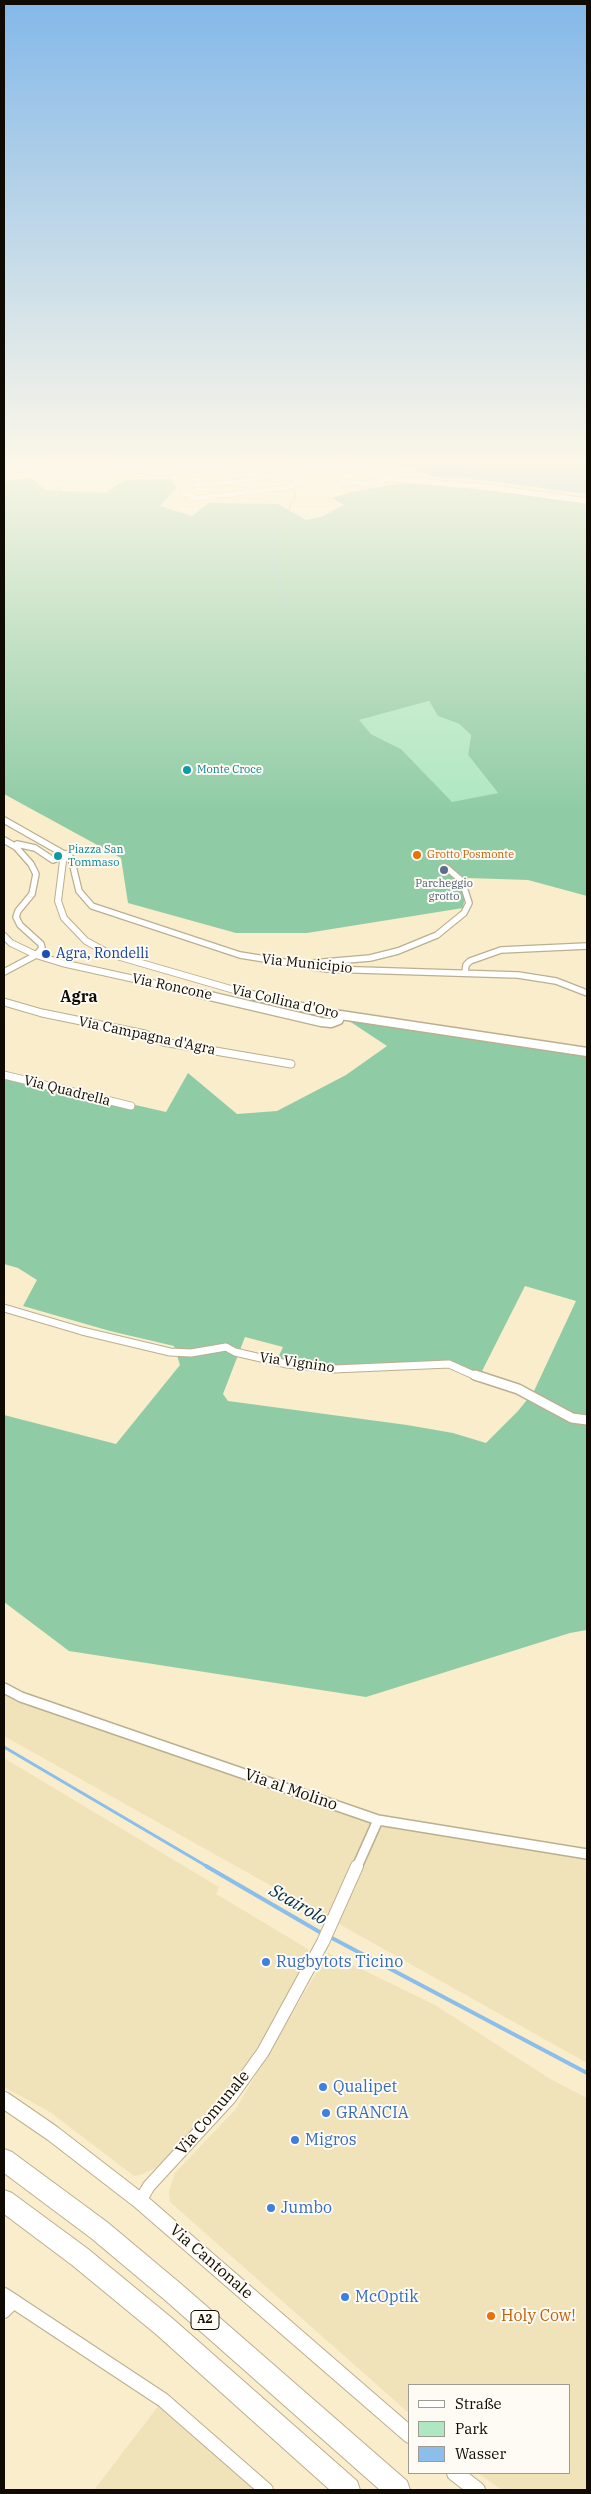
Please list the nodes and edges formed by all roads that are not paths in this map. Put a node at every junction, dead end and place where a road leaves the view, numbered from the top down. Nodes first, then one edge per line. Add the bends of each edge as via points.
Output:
1 (4, 820) edge
2 (14, 834) dead end
3 (4, 840) edge
4 (16, 845) junction
5 (66, 854) junction
6 (447, 868) dead end
7 (4, 936) edge
8 (587, 946) edge
9 (36, 956) junction
10 (292, 965) junction
11 (4, 972) edge
12 (465, 973) junction
13 (587, 993) edge
14 (4, 1002) edge
15 (340, 1015) junction
16 (587, 1052) edge
17 (291, 1064) dead end
18 (4, 1076) edge
19 (131, 1106) dead end
20 (4, 1308) edge
21 (587, 1420) edge
22 (4, 1688) edge
23 (378, 1820) junction
24 (587, 1854) edge
25 (4, 2100) edge
26 (4, 2160) edge
27 (4, 2201) edge
28 (140, 2201) junction
29 (9, 2298) edge
30 (4, 2312) edge
31 (408, 2433) edge
32 (456, 2474) edge
33 (266, 2490) edge
34 (348, 2490) edge
35 (398, 2490) edge
36 (476, 2490) edge

1 - 5 street
2 - 4 street
3 - 4 street
4 - 5 street via 35,848 52,860
4 - 9 street via 36,874 32,894 16,917 41,944
5 - 10 street, Via Municipio via 73,861 80,891 92,906 240,955
5 - 15 street, Via Collina d'Oro via 58,893 60,909 70,927 93,946 122,958 244,993
6 - 10 street via 462,882 469,903 464,913 437,935 370,958
7 - 9 street, Via Roncone
8 - 12 street via 501,950 470,961
9 - 11 street
9 - 15 street, Via Roncone via 331,1024
10 - 12 street, Via Municipio
12 - 13 street, Via Municipio via 545,978
14 - 17 street, Via Campagna d'Agra via 145,1034 163,1042
15 - 16 street, Via Collina d'Oro
18 - 19 street, Via Quadrella
20 - 21 street, Via Vignino via 170,1352 191,1353 226,1347 287,1364 334,1369 449,1364 518,1389 572,1418
22 - 23 street, Via al Molino via 21,1697
23 - 24 street, Via al Molino
23 - 28 street, Via Comunale via 323,1942 258,2060 230,2098 149,2186
25 - 28 main road, Via Cantonale
26 - 35 highway, A2 via 99,2230
27 - 34 highway, A2 via 80,2257 165,2327
28 - 31 main road, Via Cantonale
29 - 30 street
29 - 33 street via 162,2400
32 - 36 main road

